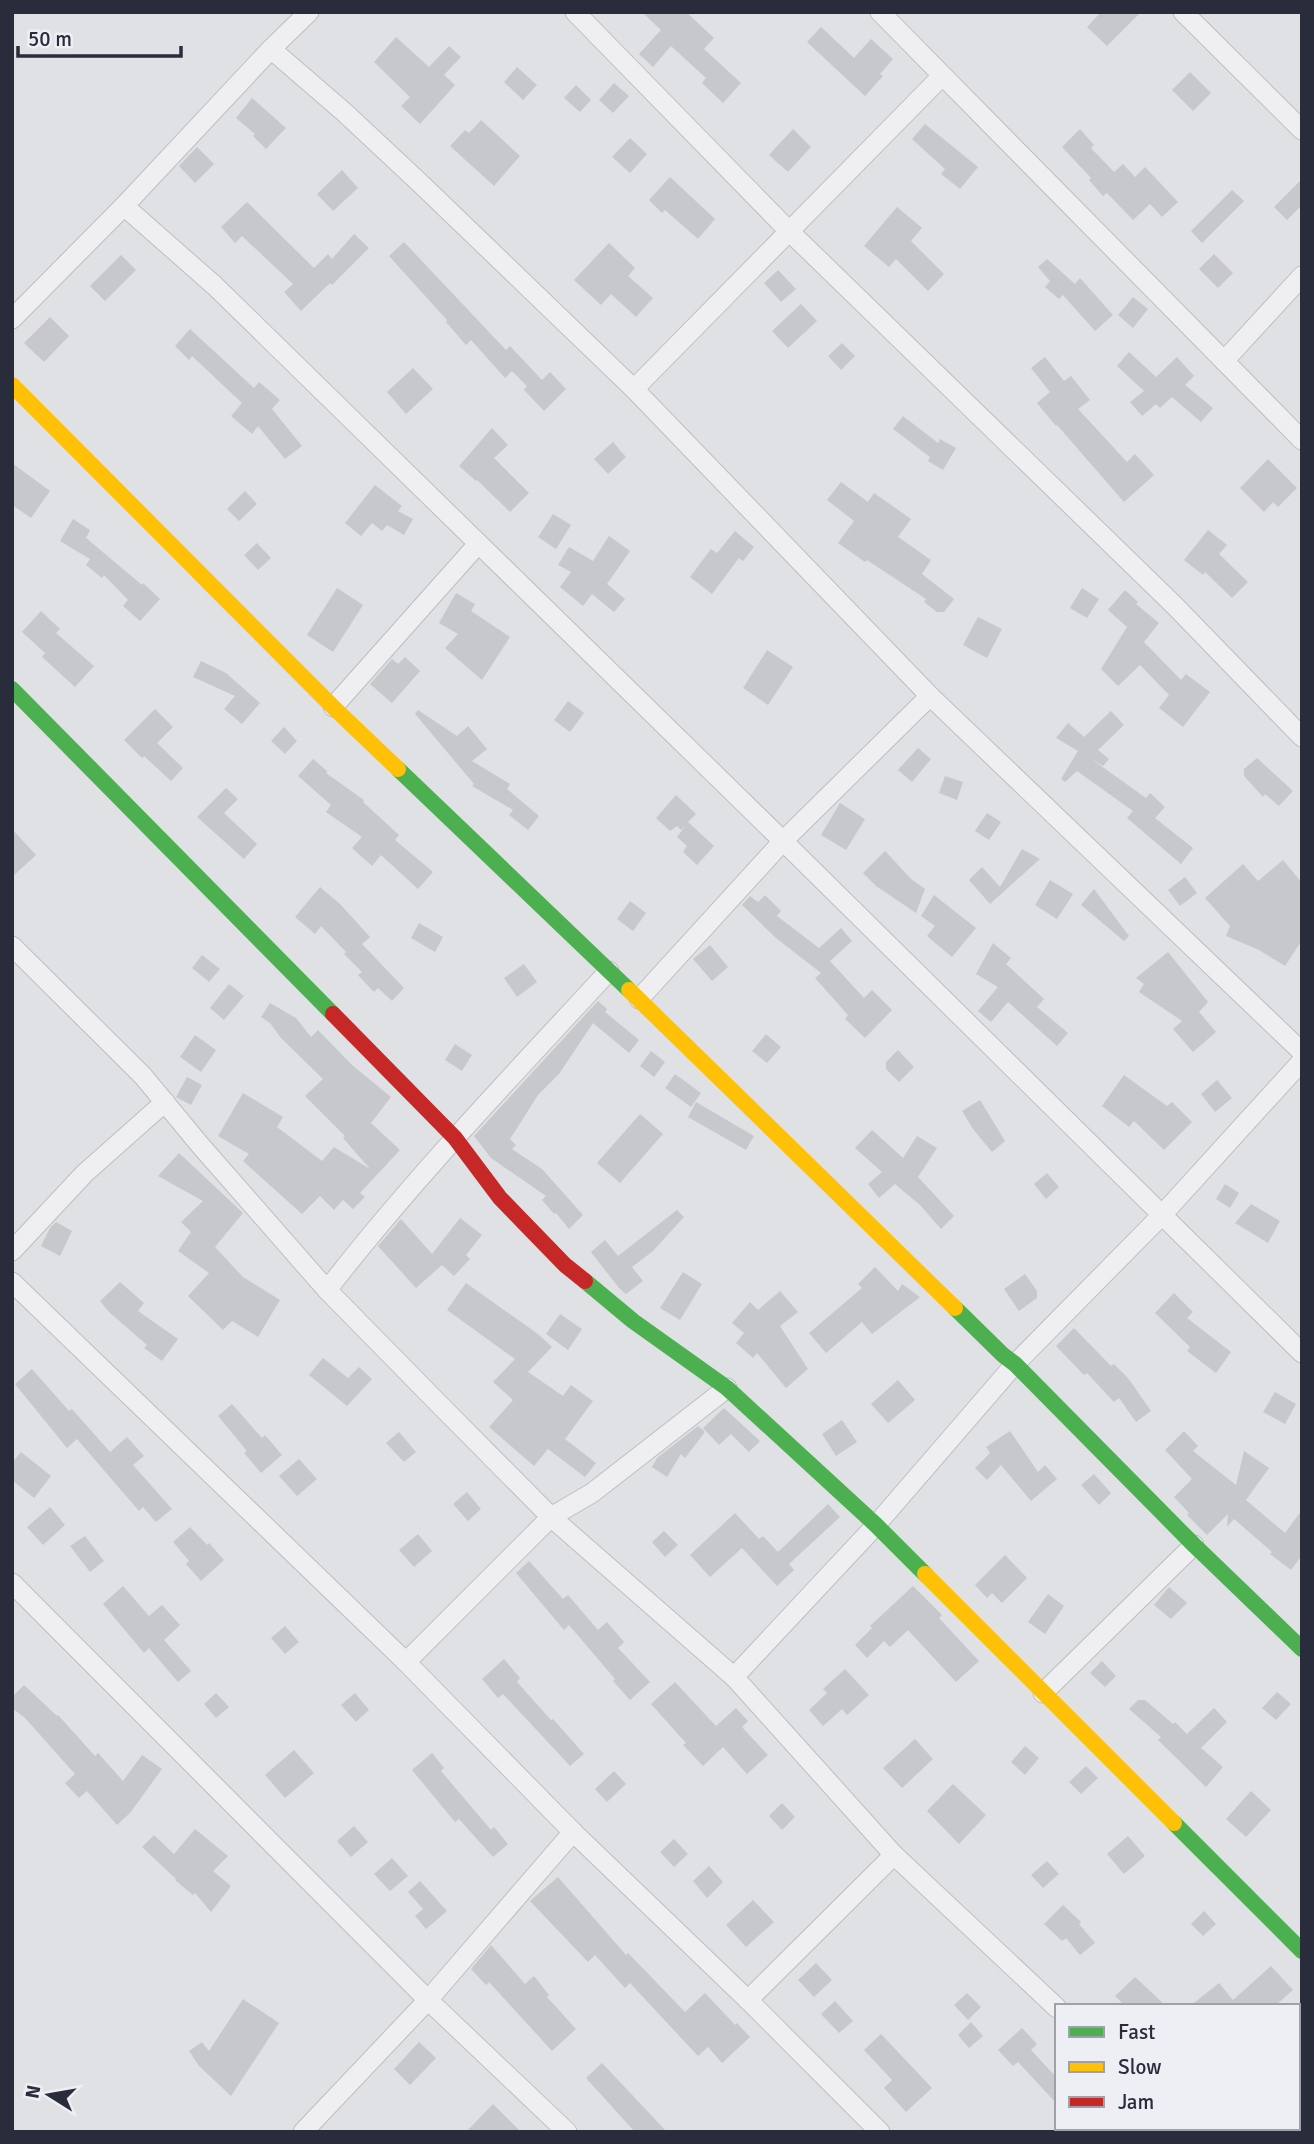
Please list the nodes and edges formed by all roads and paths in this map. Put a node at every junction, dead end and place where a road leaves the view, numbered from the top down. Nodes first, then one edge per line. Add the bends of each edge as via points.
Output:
1 (309, 12) edge
2 (575, 12) edge
3 (880, 12) edge
4 (1183, 12) edge
5 (271, 49) junction
6 (942, 76) junction
7 (1302, 130) edge
8 (124, 206) junction
9 (789, 231) junction
10 (1302, 276) edge
11 (12, 319) edge
12 (1224, 361) junction
13 (12, 386) edge
14 (634, 389) junction
15 (1302, 440) edge
16 (478, 544) junction
17 (12, 689) edge
18 (930, 696) junction
19 (333, 707) junction
20 (1302, 737) edge
21 (783, 841) junction
22 (12, 946) edge
23 (608, 971) junction
24 (639, 999) junction
25 (1302, 1052) edge
26 (1302, 1062) edge
27 (165, 1102) junction
28 (455, 1138) junction
29 (1161, 1216) junction
30 (12, 1251) edge
31 (12, 1282) edge
32 (327, 1290) junction
33 (1302, 1353) edge
34 (1016, 1364) junction
35 (727, 1388) junction
36 (551, 1517) junction
37 (876, 1525) junction
38 (1194, 1545) junction
39 (12, 1583) edge
40 (1302, 1649) edge
41 (406, 1662) junction
42 (734, 1677) junction
43 (1044, 1693) junction
44 (573, 1832) junction
45 (894, 1854) junction
46 (1302, 1951) edge
47 (428, 2000) junction
48 (748, 2000) junction
49 (1055, 2006) edge
50 (303, 2132) edge
51 (567, 2132) edge
52 (880, 2132) edge

1 - 5 street
2 - 9 street
3 - 6 street
4 - 7 street
5 - 8 street
5 - 14 street via 421,184
6 - 9 street
6 - 12 street
8 - 11 street
8 - 16 street via 215,286
9 - 14 street
9 - 20 street via 1175,606
10 - 12 street
12 - 15 street
13 - 19 street
14 - 18 street
16 - 19 street
16 - 21 street
17 - 28 street
18 - 21 street
18 - 25 street
19 - 23 street
21 - 24 street
21 - 29 street
22 - 27 street
23 - 24 street
23 - 28 street
24 - 34 street
26 - 29 street
27 - 30 street via 85,1173
27 - 32 street
28 - 32 street
28 - 35 street via 499,1198 565,1265
29 - 33 street
29 - 34 street
31 - 41 street
32 - 36 street
34 - 37 street
34 - 38 street
35 - 36 street via 592,1493
35 - 37 street
36 - 41 street
36 - 42 street
37 - 42 street
37 - 43 street
38 - 40 street
38 - 43 street
39 - 47 street
41 - 44 street
42 - 45 street
43 - 46 street
44 - 47 street
44 - 48 street
45 - 48 street
45 - 49 street
47 - 50 street
47 - 51 street
48 - 52 street

